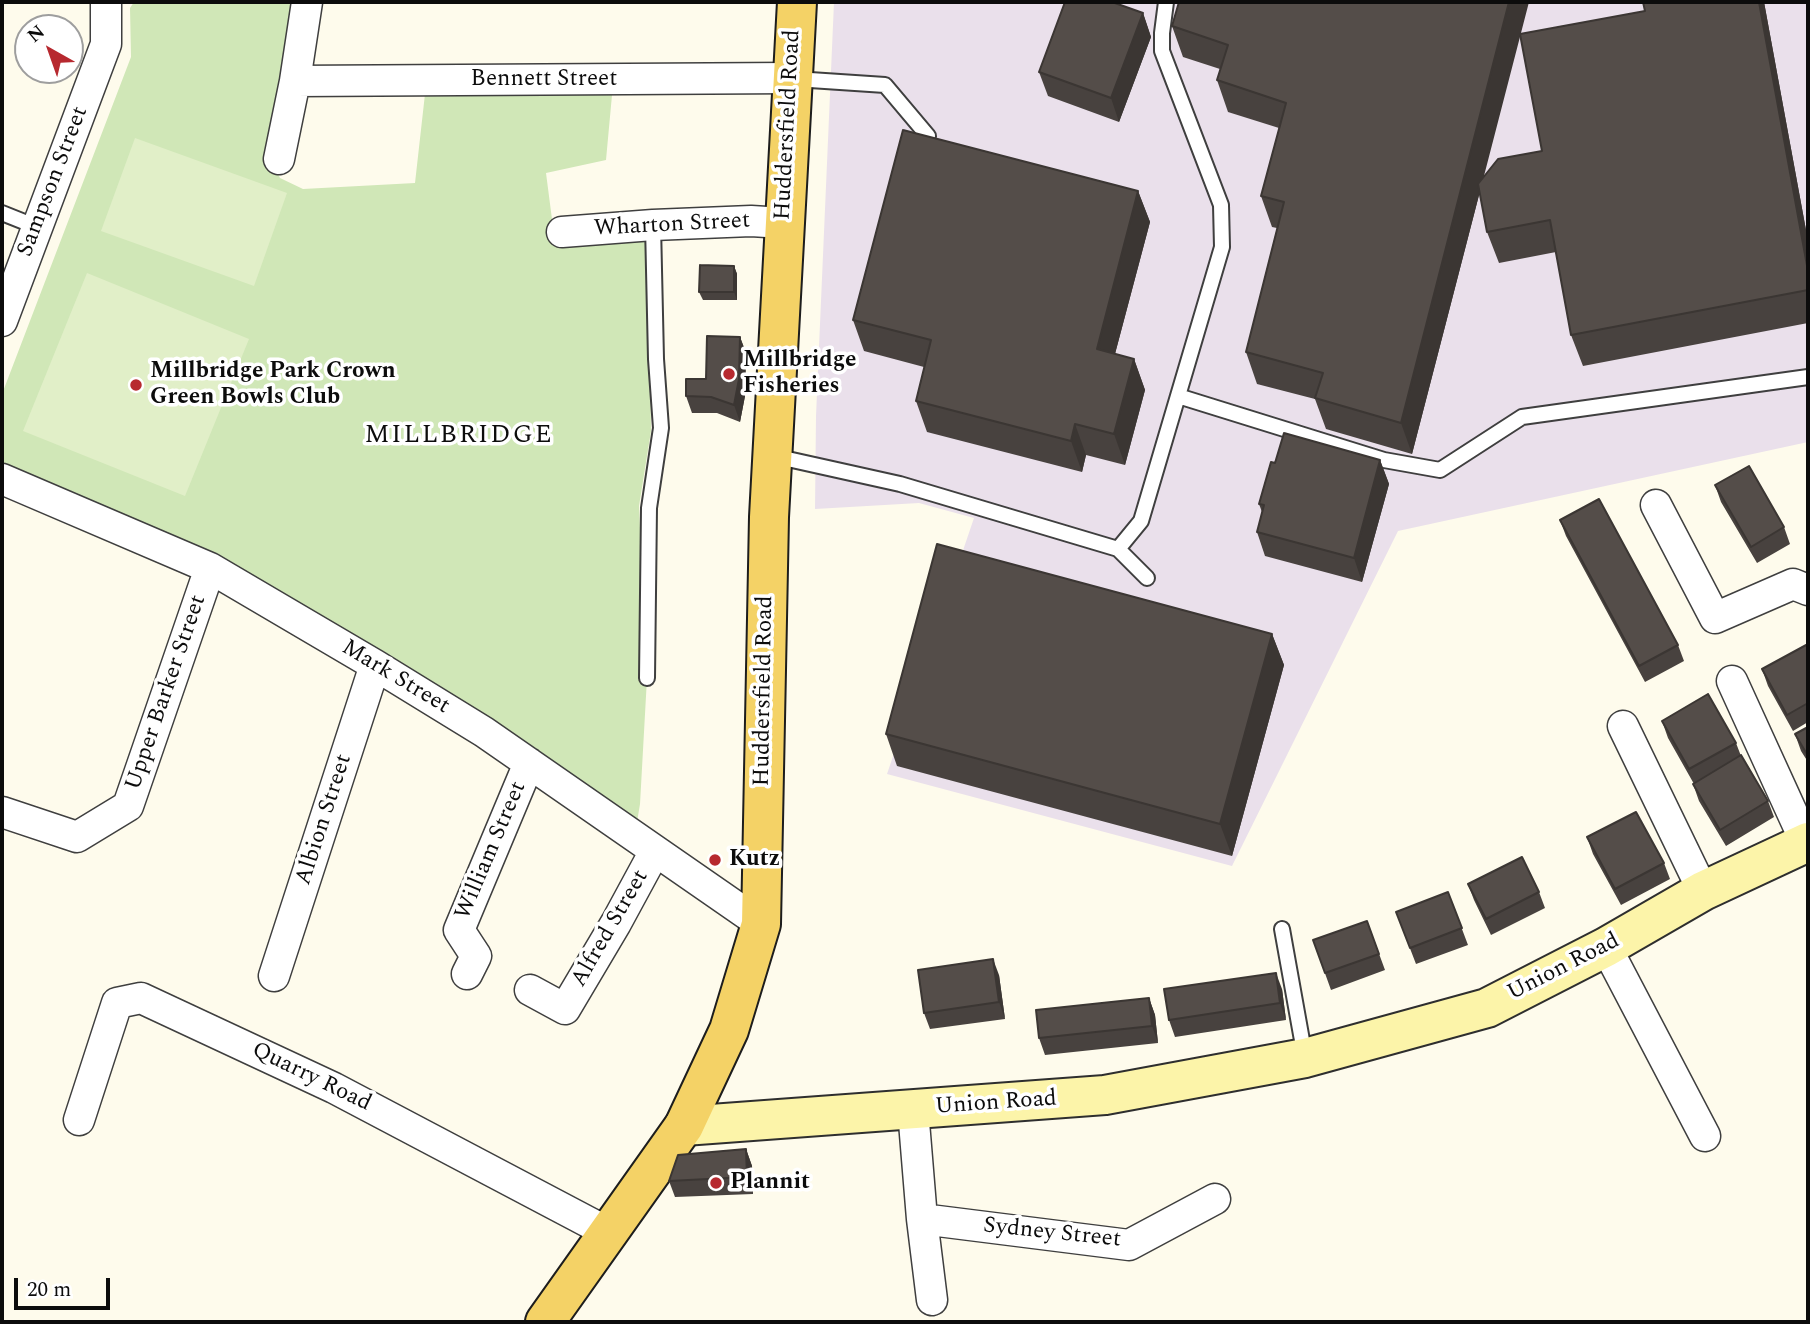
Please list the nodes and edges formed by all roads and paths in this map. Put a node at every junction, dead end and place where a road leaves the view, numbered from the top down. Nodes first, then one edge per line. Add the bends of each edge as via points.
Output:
1 (106, 2) edge
2 (307, 2) edge
3 (797, 2) edge
4 (1166, 2) edge
5 (792, 78) junction
6 (295, 81) junction
7 (928, 136) edge
8 (279, 159) dead end
9 (2, 213) edge
10 (783, 223) junction
11 (653, 225) junction
12 (37, 228) junction
13 (562, 232) dead end
14 (2, 321) edge
15 (1808, 377) edge
16 (1178, 396) junction
17 (773, 456) junction
18 (2, 479) edge
19 (1656, 505) dead end
20 (1118, 549) junction
21 (210, 568) junction
22 (1147, 578) dead end
23 (1808, 590) edge
24 (375, 665) junction
25 (647, 678) dead end
26 (1732, 681) dead end
27 (1623, 726) dead end
28 (529, 763) junction
29 (2, 812) edge
30 (1807, 842) edge
31 (655, 850) junction
32 (1703, 891) junction
33 (761, 924) junction
34 (1282, 929) dead end
35 (1606, 947) junction
36 (467, 974) dead end
37 (274, 976) dead end
38 (530, 990) dead end
39 (1305, 1058) junction
40 (913, 1110) junction
41 (79, 1120) dead end
42 (684, 1126) junction
43 (1706, 1136) dead end
44 (1215, 1199) dead end
45 (922, 1219) junction
46 (608, 1233) junction
47 (932, 1300) dead end
48 (545, 1322) edge

1 - 12 street, Sampson Street via 106,44
2 - 6 street
3 - 5 main road, Huddersfield Road
4 - 16 lane via 1162,51 1221,205 1222,247
5 - 6 street, Bennett Street
5 - 7 lane via 885,85
5 - 10 main road, Huddersfield Road
6 - 8 street
9 - 12 lane
10 - 11 street, Wharton Street
10 - 17 main road, Huddersfield Road
11 - 13 street, Wharton Street
11 - 25 lane via 661,428 649,508
12 - 14 street, Sampson Street
15 - 16 lane via 1522,417 1440,470 1384,460
16 - 20 lane via 1141,521
17 - 20 lane via 900,484
17 - 33 main road, Huddersfield Road
18 - 21 street, Mark Street
19 - 23 street via 1715,618 1793,584
20 - 22 lane
21 - 24 street, Mark Street
21 - 29 street, Upper Barker Street via 128,806 77,837
24 - 28 street, Mark Street
24 - 37 street, Albion Street
26 - 30 street
27 - 32 street
28 - 31 street, Mark Street
28 - 36 street, William Street via 459,930 476,956
30 - 32 street, Union Road
31 - 33 street, Mark Street
31 - 38 street, Alfred Street via 565,1009
32 - 35 street, Union Road
33 - 42 main road, Huddersfield Road via 729,1030
34 - 39 lane
35 - 39 street, Union Road via 1487,1008
35 - 43 street
39 - 40 street, Union Road via 1105,1095
40 - 42 street, Union Road
40 - 45 street
41 - 46 street, Quarry Road via 117,1003 141,998 334,1087
42 - 46 main road, Huddersfield Road
44 - 45 street, Sydney Street via 1129,1245
45 - 47 street
46 - 48 main road, Huddersfield Road

